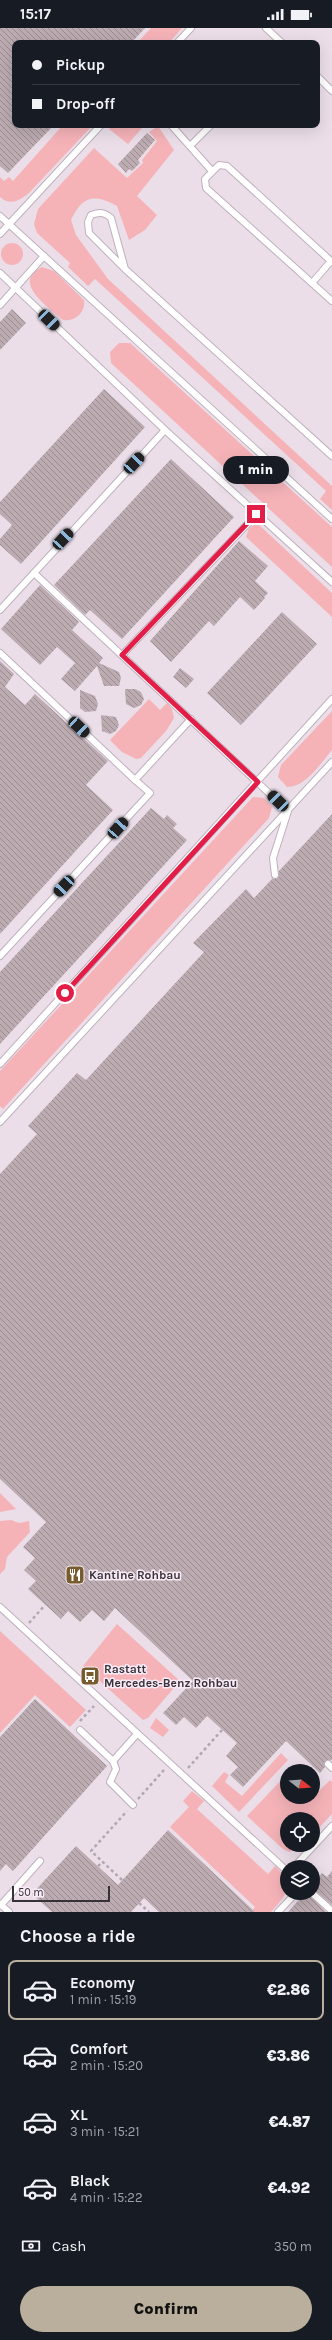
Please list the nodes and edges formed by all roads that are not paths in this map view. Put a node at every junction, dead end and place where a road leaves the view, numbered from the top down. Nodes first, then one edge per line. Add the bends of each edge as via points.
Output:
1 (191, 28) edge
2 (266, 28) edge
3 (180, 40) edge
4 (279, 40) edge
5 (320, 79) edge
6 (332, 91) edge
7 (98, 128) edge
8 (174, 128) edge
9 (207, 128) edge
10 (190, 146) junction
11 (212, 171) junction
12 (0, 216) edge
13 (9, 224) junction
14 (0, 234) edge
15 (44, 256) junction
16 (332, 262) edge
17 (125, 269) junction
18 (0, 273) edge
19 (312, 283) junction
20 (16, 288) junction
21 (332, 301) edge
22 (0, 305) edge
23 (164, 430) junction
24 (332, 456) edge
25 (256, 514) junction
26 (332, 519) edge
27 (34, 573) junction
28 (332, 582) edge
29 (0, 610) edge
30 (0, 653) edge
31 (122, 655) junction
32 (332, 699) edge
33 (191, 719) junction
34 (332, 762) edge
35 (135, 780) junction
36 (258, 782) junction
37 (288, 811) junction
38 (275, 876) dead end
39 (0, 956) edge
40 (0, 1064) edge
41 (0, 1122) edge
42 (0, 1607) edge
43 (78, 1728) road end
44 (137, 1734) junction
45 (113, 1761) junction
46 (133, 1805) road end
47 (332, 1826) edge
48 (300, 1860) edge
49 (40, 1861) dead end
50 (280, 1865) edge
51 (289, 1900) edge
52 (320, 1900) edge
53 (0, 1904) edge
54 (332, 1911) edge
55 (9, 1912) edge
56 (278, 1912) edge

1 - 3 lane
2 - 4 lane
5 - 6 lane
7 - 13 lane
8 - 10 lane
9 - 10 lane
10 - 11 lane
11 - 16 lane via 220,165 227,166
11 - 19 lane via 205,179 206,188
12 - 13 lane
13 - 14 lane
13 - 15 lane
15 - 20 lane
15 - 26 lane
16 - 19 lane
17 - 17 lane via 89,233 88,222 91,215 105,213 111,218
17 - 24 lane
18 - 20 lane
19 - 21 lane
20 - 22 lane
20 - 23 lane
23 - 25 lane
23 - 27 lane
25 - 28 lane
25 - 31 lane
27 - 29 lane
27 - 31 lane
30 - 35 lane
31 - 33 lane
32 - 36 lane
33 - 35 lane
33 - 36 lane
34 - 37 lane
35 - 39 lane via 150,793
36 - 37 lane
36 - 40 lane
37 - 38 lane via 273,858
37 - 41 lane
42 - 44 lane
43 - 45 lane
44 - 45 lane
44 - 50 lane
45 - 46 lane via 116,1769 110,1782
47 - 48 lane
49 - 53 lane
51 - 56 lane
52 - 54 lane
53 - 55 lane

